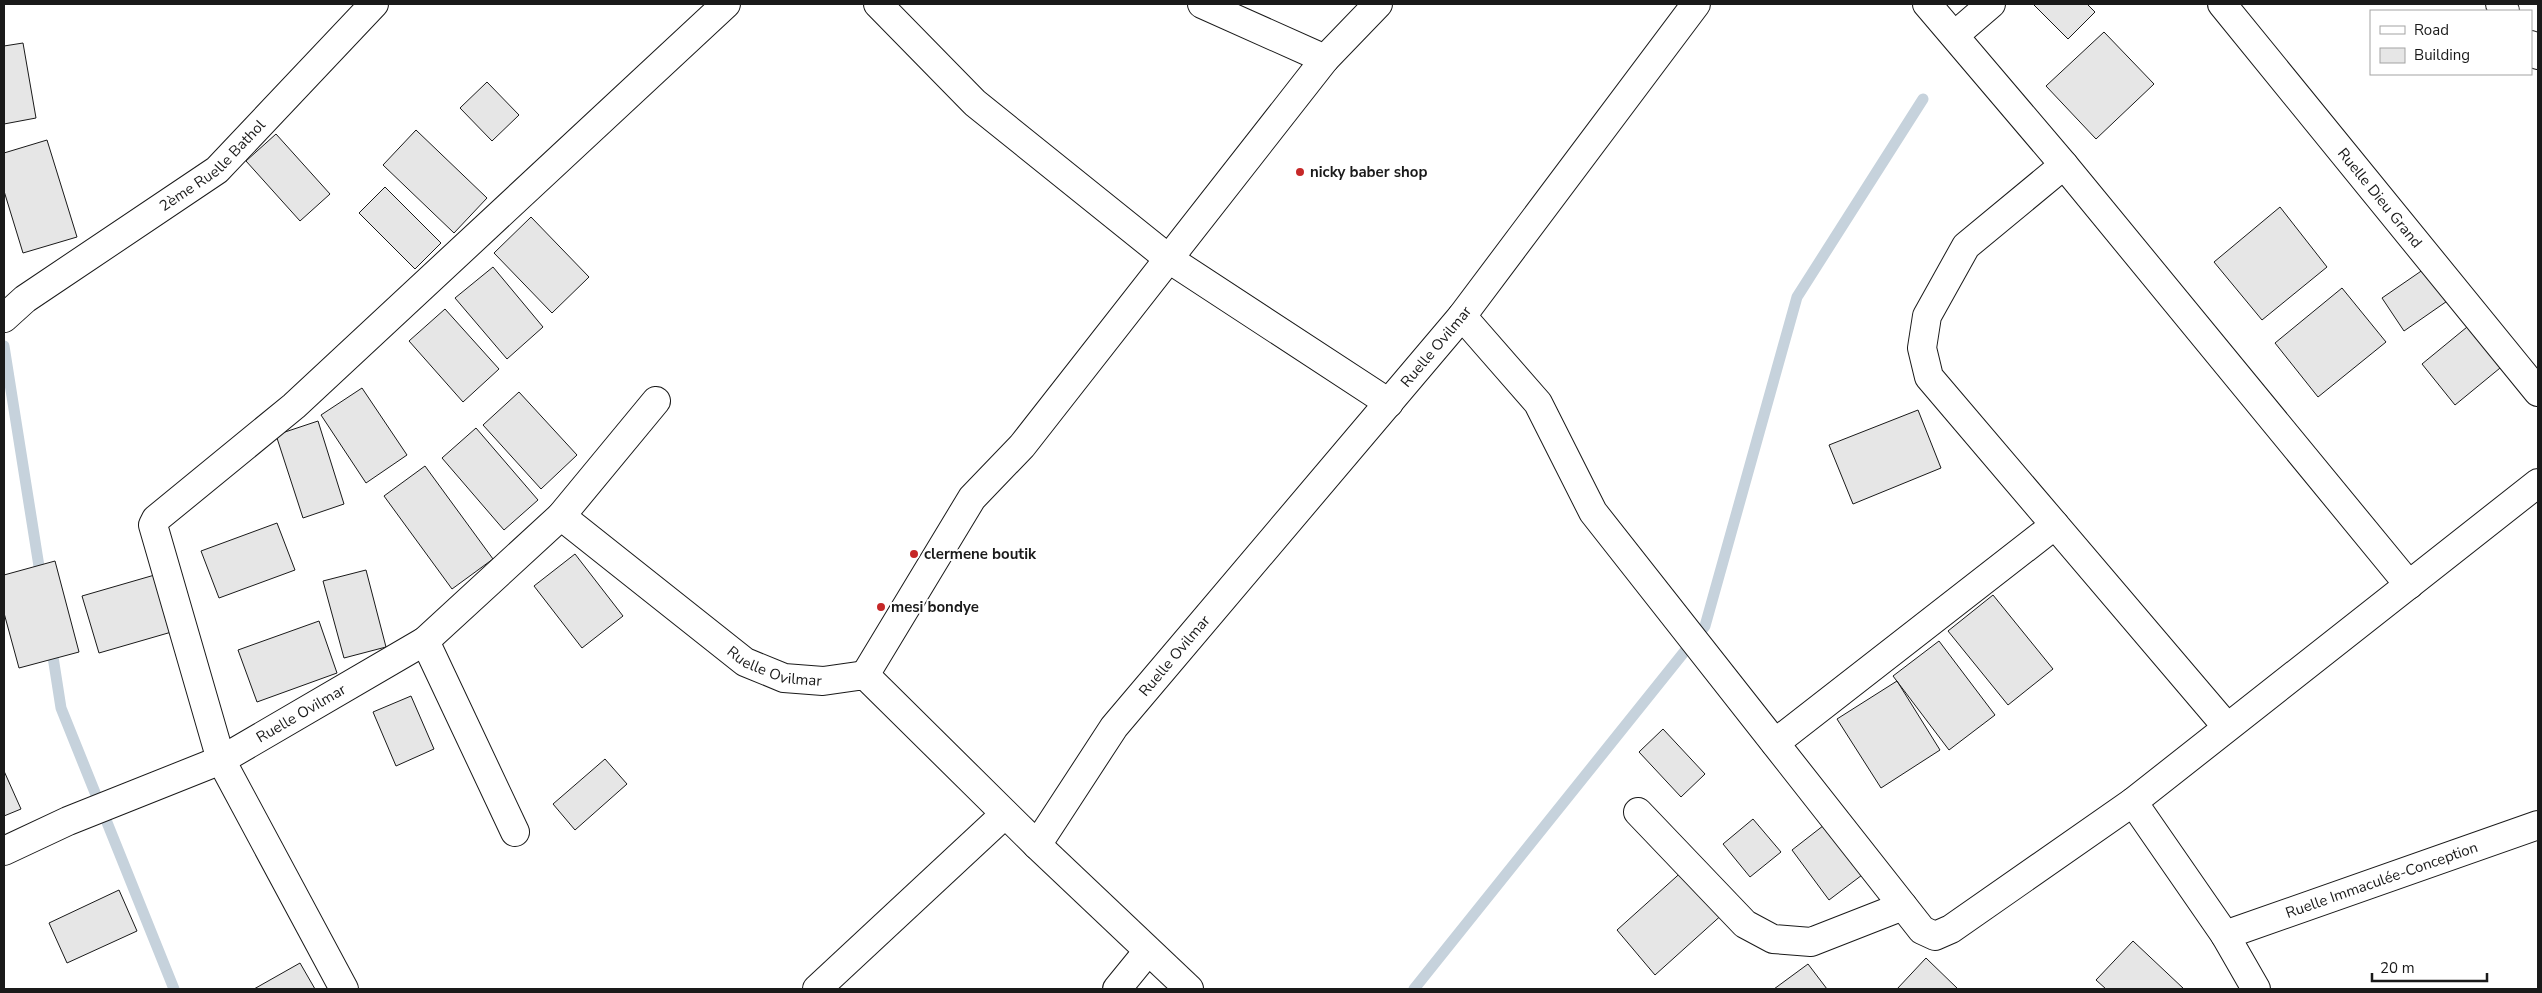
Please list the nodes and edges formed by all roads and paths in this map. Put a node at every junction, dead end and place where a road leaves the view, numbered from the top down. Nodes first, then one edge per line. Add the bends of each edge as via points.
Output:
1 (374, 4) edge
2 (726, 4) edge
3 (878, 4) edge
4 (1202, 4) edge
5 (1378, 4) edge
6 (1696, 4) edge
7 (1927, 4) edge
8 (1991, 4) edge
9 (2222, 4) edge
10 (1955, 35) junction
11 (1325, 59) junction
12 (2064, 165) junction
13 (1169, 259) junction
14 (1462, 316) junction
15 (4, 318) edge
16 (2536, 382) edge
17 (656, 401) dead end
18 (1389, 403) junction
19 (2538, 483) edge
20 (561, 516) junction
21 (2055, 525) junction
22 (2408, 585) junction
23 (425, 641) junction
24 (865, 675) junction
25 (2227, 727) junction
26 (1775, 743) junction
27 (221, 760) junction
28 (2132, 802) junction
29 (1638, 812) dead end
30 (1005, 814) junction
31 (2538, 826) edge
32 (515, 832) dead end
33 (1037, 845) junction
34 (4, 851) edge
35 (1904, 906) junction
36 (2226, 935) junction
37 (1148, 951) junction
38 (344, 989) edge
39 (817, 989) edge
40 (1117, 989) edge
41 (1190, 989) edge
42 (2256, 989) edge

1 - 15 street, 2ème Ruelle Bathol via 217,170 25,299
2 - 27 street via 294,406 156,519 154,533
3 - 13 street via 975,103
4 - 11 street
5 - 11 street
6 - 14 street, Ruelle Ovilmar
7 - 10 street
8 - 10 street
9 - 16 street, Ruelle Dieu Grand
10 - 12 street
11 - 13 street
12 - 21 street via 1966,246 1927,316 1922,348 1929,377
12 - 22 street
13 - 18 street
13 - 24 street via 1022,446 972,498
14 - 18 street, Ruelle Ovilmar
14 - 26 street via 1538,403 1593,512
17 - 20 street, Ruelle Ovilmar
18 - 33 street, Ruelle Ovilmar via 1114,727
19 - 22 street
20 - 23 street, Ruelle Ovilmar
20 - 24 street, Ruelle Ovilmar via 744,662 784,678 822,681
21 - 25 street
21 - 26 street
22 - 25 street
23 - 27 street, Ruelle Ovilmar
23 - 32 street
24 - 30 street
25 - 28 street
26 - 35 street
27 - 34 street, Ruelle Ovilmar via 68,820
27 - 38 street
28 - 35 street via 1951,929 1935,936 1922,930
28 - 36 street
29 - 35 street via 1745,924 1773,939 1811,942
30 - 33 street
30 - 39 street
31 - 36 street, Ruelle Immaculée-Conception
33 - 37 street
36 - 42 street
37 - 40 street
37 - 41 street

